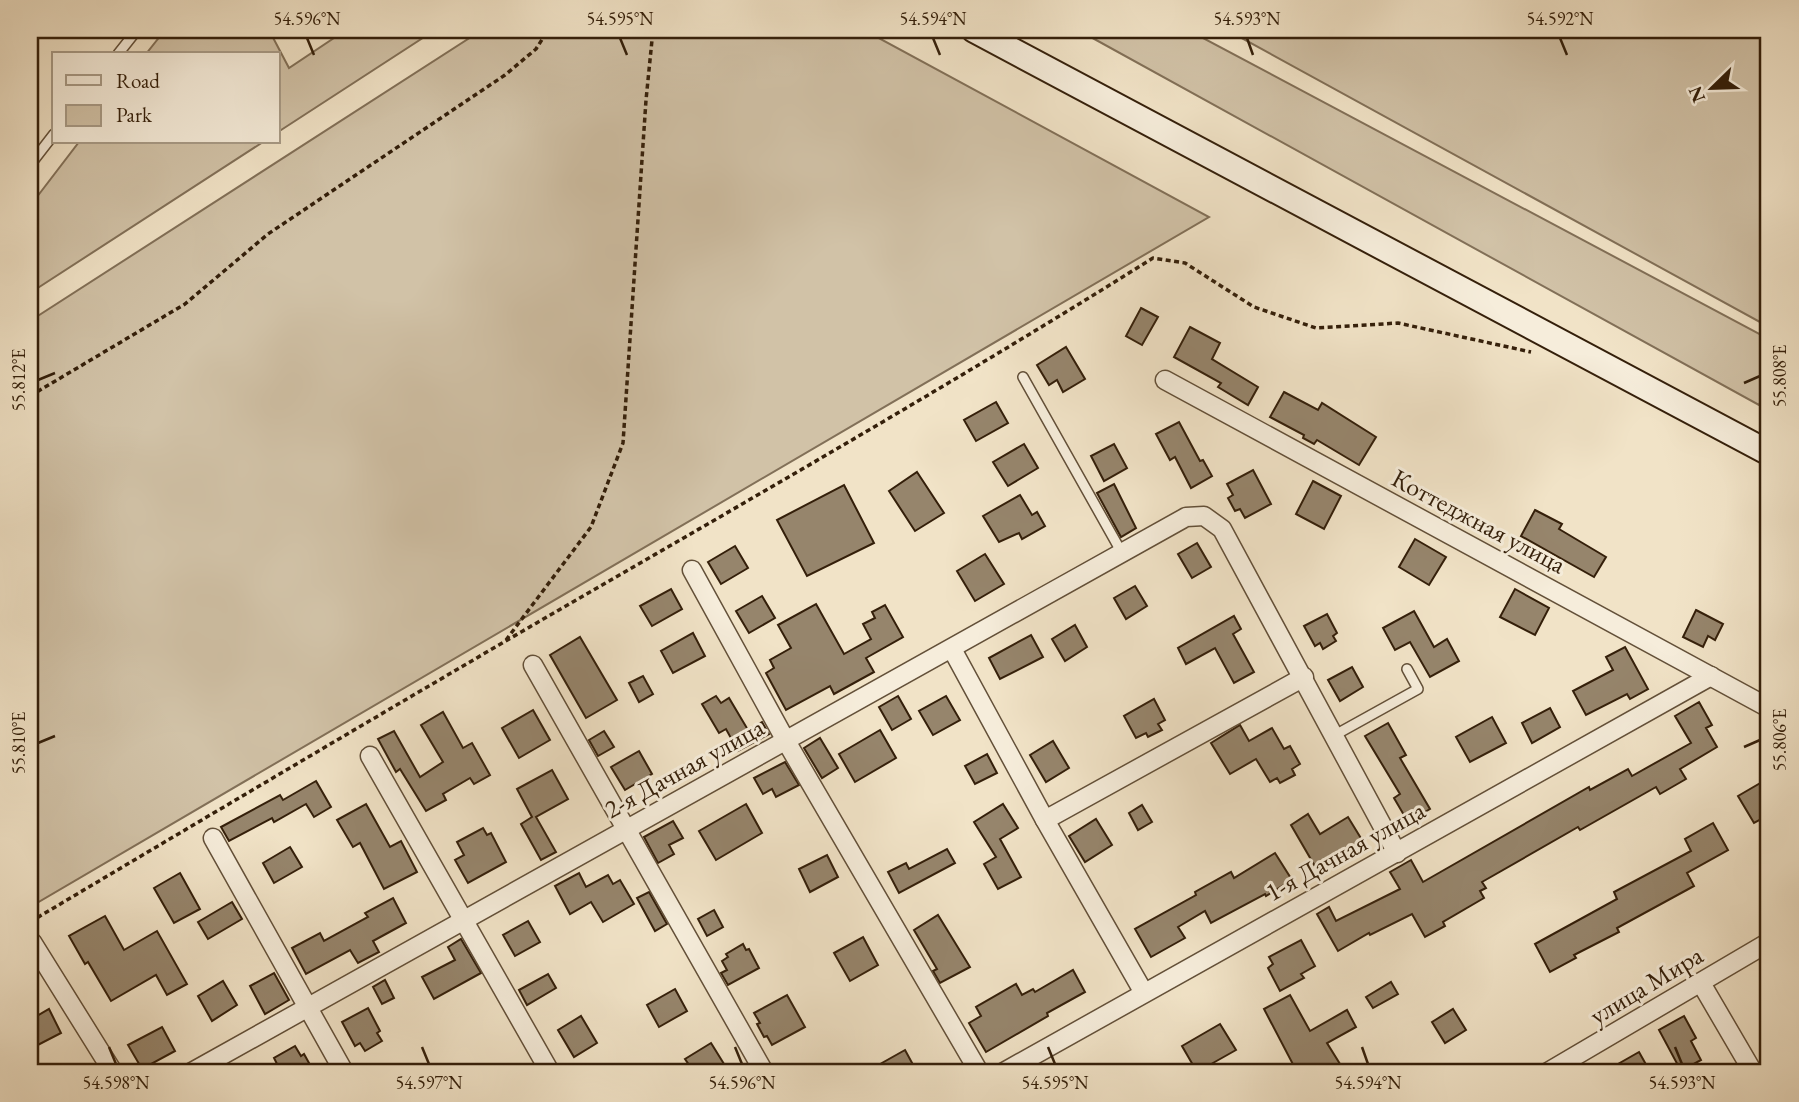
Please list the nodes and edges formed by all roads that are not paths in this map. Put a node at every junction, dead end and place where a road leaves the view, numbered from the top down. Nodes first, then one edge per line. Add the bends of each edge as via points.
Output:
1 (137, 30) edge
2 (952, 30) edge
3 (974, 30) edge
4 (120, 52) edge
5 (1061, 76) junction
6 (52, 137) edge
7 (30, 165) edge
8 (1023, 377) dead end
9 (1165, 380) dead end
10 (1769, 453) edge
11 (1122, 553) junction
12 (692, 570) dead end
13 (952, 649) junction
14 (533, 665) dead end
15 (1407, 669) dead end
16 (1712, 676) junction
17 (1304, 677) junction
18 (1769, 708) edge
19 (1335, 735) junction
20 (786, 741) junction
21 (370, 756) dead end
22 (1045, 820) junction
23 (627, 830) junction
24 (213, 838) dead end
25 (1397, 853) junction
26 (464, 921) junction
27 (32, 942) dead end
28 (1769, 942) edge
29 (1701, 983) junction
30 (1144, 993) junction
31 (307, 1006) junction
32 (113, 1072) edge
33 (192, 1072) edge
34 (344, 1072) edge
35 (550, 1072) edge
36 (764, 1072) edge
37 (979, 1072) edge
38 (1003, 1072) edge
39 (1548, 1072) edge
40 (1753, 1072) edge

1 - 4 lane
2 - 5 main road
3 - 5 main road
5 - 10 main road
6 - 7 lane
8 - 11 lane
9 - 16 street, Коттеджная улица
11 - 13 street, 2-я Дачная улица
11 - 17 street, 2-я Дачная улица via 1186,517 1205,516 1222,529
12 - 20 street
13 - 20 street, 2-я Дачная улица
13 - 22 street
14 - 23 street
15 - 19 lane via 1418,689
16 - 18 street, Коттеджная улица
16 - 25 street, 1-я Дачная улица
17 - 19 street
17 - 22 street
19 - 25 street
20 - 23 street, 2-я Дачная улица
20 - 37 street
21 - 26 street
22 - 30 street
23 - 26 street, 2-я Дачная улица
23 - 36 street
24 - 31 street
25 - 30 street, 1-я Дачная улица
26 - 31 street, 2-я Дачная улица
26 - 35 street
27 - 32 street
28 - 29 street, улица Мира
29 - 39 street, улица Мира
29 - 40 street
30 - 38 street, 1-я Дачная улица
31 - 33 street, 2-я Дачная улица
31 - 34 street

